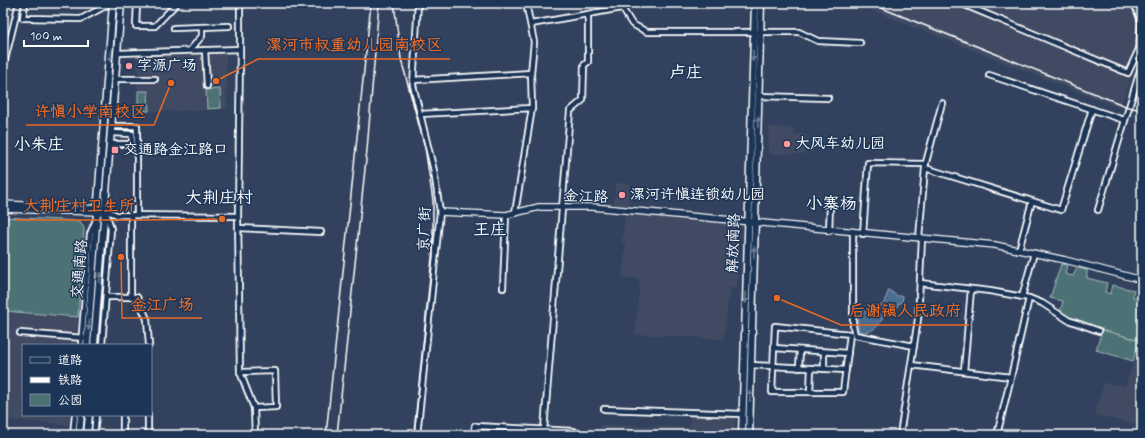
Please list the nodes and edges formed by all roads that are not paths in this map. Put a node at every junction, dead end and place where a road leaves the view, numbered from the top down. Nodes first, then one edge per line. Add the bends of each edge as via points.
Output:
1 (19, 3) edge
2 (25, 3) edge
3 (112, 3) edge
4 (121, 3) edge
5 (137, 3) edge
6 (176, 3) edge
7 (240, 3) edge
8 (418, 3) edge
9 (526, 3) edge
10 (621, 3) edge
11 (755, 3) edge
12 (761, 3) edge
13 (960, 3) edge
14 (1134, 3) edge
15 (622, 8) junction
16 (588, 14) junction
17 (532, 24) junction
18 (229, 26) dead end
19 (202, 27) junction
20 (174, 28) dead end
21 (757, 32) junction
22 (860, 43) dead end
23 (240, 49) junction
24 (190, 50) junction
25 (205, 50) junction
26 (118, 53) junction
27 (4, 59) edge
28 (1142, 64) edge
29 (3, 68) edge
30 (531, 73) junction
31 (990, 75) dead end
32 (116, 79) junction
33 (155, 79) dead end
34 (413, 80) junction
35 (108, 86) junction
36 (207, 86) dead end
37 (115, 87) junction
38 (758, 96) junction
39 (828, 98) dead end
40 (942, 103) dead end
41 (532, 108) junction
42 (1092, 109) junction
43 (420, 114) junction
44 (1124, 120) junction
45 (112, 126) junction
46 (112, 133) junction
47 (111, 144) junction
48 (925, 166) junction
49 (1032, 201) junction
50 (3, 204) edge
51 (830, 206) dead end
52 (563, 208) junction
53 (3, 209) edge
54 (99, 210) junction
55 (105, 210) junction
56 (1098, 210) dead end
57 (440, 212) junction
58 (515, 213) junction
59 (131, 215) junction
60 (137, 215) junction
61 (506, 215) junction
62 (238, 216) junction
63 (751, 222) junction
64 (238, 228) junction
65 (829, 230) junction
66 (321, 232) dead end
67 (853, 233) junction
68 (863, 234) junction
69 (920, 238) junction
70 (1019, 250) junction
71 (1034, 253) junction
72 (1142, 280) edge
73 (920, 283) junction
74 (503, 288) dead end
75 (971, 289) junction
76 (106, 297) junction
77 (131, 297) junction
78 (1022, 297) junction
79 (1029, 298) junction
80 (1099, 331) dead end
81 (20, 333) dead end
82 (85, 341) edge
83 (95, 342) edge
84 (102, 342) edge
85 (149, 344) edge
86 (914, 346) junction
87 (774, 348) junction
88 (800, 350) junction
89 (824, 352) junction
90 (848, 353) junction
91 (751, 365) junction
92 (910, 365) junction
93 (773, 366) junction
94 (799, 368) junction
95 (811, 368) junction
96 (824, 369) junction
97 (846, 370) junction
98 (964, 371) junction
99 (240, 372) junction
100 (1011, 377) junction
101 (810, 392) junction
102 (254, 408) junction
103 (604, 409) dead end
104 (742, 414) junction
105 (75, 416) edge
106 (81, 416) edge
107 (89, 416) edge
108 (96, 416) edge
109 (122, 416) edge
110 (148, 416) edge
111 (475, 426) joint
112 (544, 429) junction
113 (73, 435) edge
114 (79, 435) edge
115 (87, 435) edge
116 (94, 435) edge
117 (123, 435) edge
118 (148, 435) edge
119 (255, 435) edge
120 (417, 435) edge
121 (474, 435) edge
122 (578, 435) edge
123 (742, 435) edge
124 (749, 435) edge
125 (900, 435) edge
126 (997, 435) edge

1 - 27 street
2 - 3 street via 23,18 81,19
3 -> 35 main road, 交通南路
4 - 26 main road, 交通南路
5 - 6 street via 136,26 155,26
7 - 23 street
8 - 34 street, 京广街
9 - 17 street
10 - 15 street
11 - 21 main road, 解放南路
12 - 21 main road, 解放南路
13 - 14 street via 1128,73 1139,49 1141,21
15 - 16 street
15 - 21 street via 632,24 646,32
16 - 17 street
16 - 52 street via 588,62 584,65 583,100 570,111
17 - 30 street via 534,54
18 - 19 street
19 - 20 street
19 - 24 street via 202,36
21 - 22 street via 799,32 818,41
21 - 38 main road, 解放南路
21 -> 63 main road, 解放南路
23 - 25 street
23 - 62 street
24 - 25 street
24 - 26 street
25 - 36 street
26 - 32 main road, 交通南路
27 - 29 street
28 - 44 street
30 - 34 street
30 - 41 street
31 - 42 street
32 - 33 street
32 - 37 main road, 交通南路
34 - 43 street, 京广街
35 - 37 main road
35 - 54 main road, 交通南路
37 - 45 main road, 交通南路
38 - 39 street
63 -> 38 main road, 解放南路
40 - 48 street
41 - 43 street
41 - 58 street
42 - 44 street
42 - 49 street via 1061,210
43 - 57 street, 京广街 via 434,171
44 - 56 street
45 - 46 main road, 交通南路
45 - 60 street via 137,126
46 - 47 main road, 交通南路
46 - 47 street via 132,134 132,144
47 - 55 main road, 交通南路
48 - 49 street
48 - 68 street via 868,163
48 - 69 street
49 - 70 street
50 - 54 street
51 - 65 street
52 - 58 street, 金江路 via 538,207
52 - 63 street, 金江路 via 593,207
52 - 112 street
53 - 54 street
54 - 55 street
54 -> 82 main road, 交通南路
55 - 59 street via 117,215
55 - 76 street via 111,229
83 -> 55 main road, 交通南路
57 - 61 street, 金江路
57 - 120 street, 京广街
58 - 61 street, 金江路
59 - 60 street
59 - 77 street
60 - 62 street
61 - 74 street
62 - 64 street
63 - 65 street, 金江路
91 -> 63 main road, 解放南路
63 -> 104 main road, 解放南路
64 - 66 street
64 - 99 street
65 - 67 street, 金江路
67 - 68 street, 金江路
67 - 86 street via 855,335
68 - 69 street, 金江路
69 - 70 street, 金江路 via 995,245
69 - 73 street
70 - 71 street, 金江路
71 - 72 street, 金江路
71 - 78 street
73 - 75 street
73 - 86 street
75 - 78 street
75 - 98 street
76 - 77 street
76 - 84 street
77 - 85 street via 137,297 147,319
78 - 79 street
79 - 80 street via 1042,303 1068,320
79 - 100 street
81 - 82 street
82 - 83 main road
83 - 84 street
86 - 92 street
87 - 88 street
87 - 90 street via 775,326 850,334
87 - 93 street
88 - 89 street
88 - 94 street
89 - 90 street
89 - 96 street
90 - 97 street
91 - 93 street
124 -> 91 main road, 解放南路
92 - 98 street
92 - 125 street
93 - 94 street
93 - 101 street via 772,392
94 - 95 street
95 - 96 street
95 - 101 street
96 - 97 street
97 - 101 street via 843,392
98 - 100 street
99 - 102 street
99 - 102 street via 275,371 276,407
100 - 126 street
102 - 119 street
103 - 104 street
104 - 123 main road, 解放南路
105 - 113 street
106 - 114 main road
107 - 115 main road
108 - 116 street
109 - 117 street
110 - 118 street
111 - 112 street
111 - 121 street
112 - 122 street via 574,431

